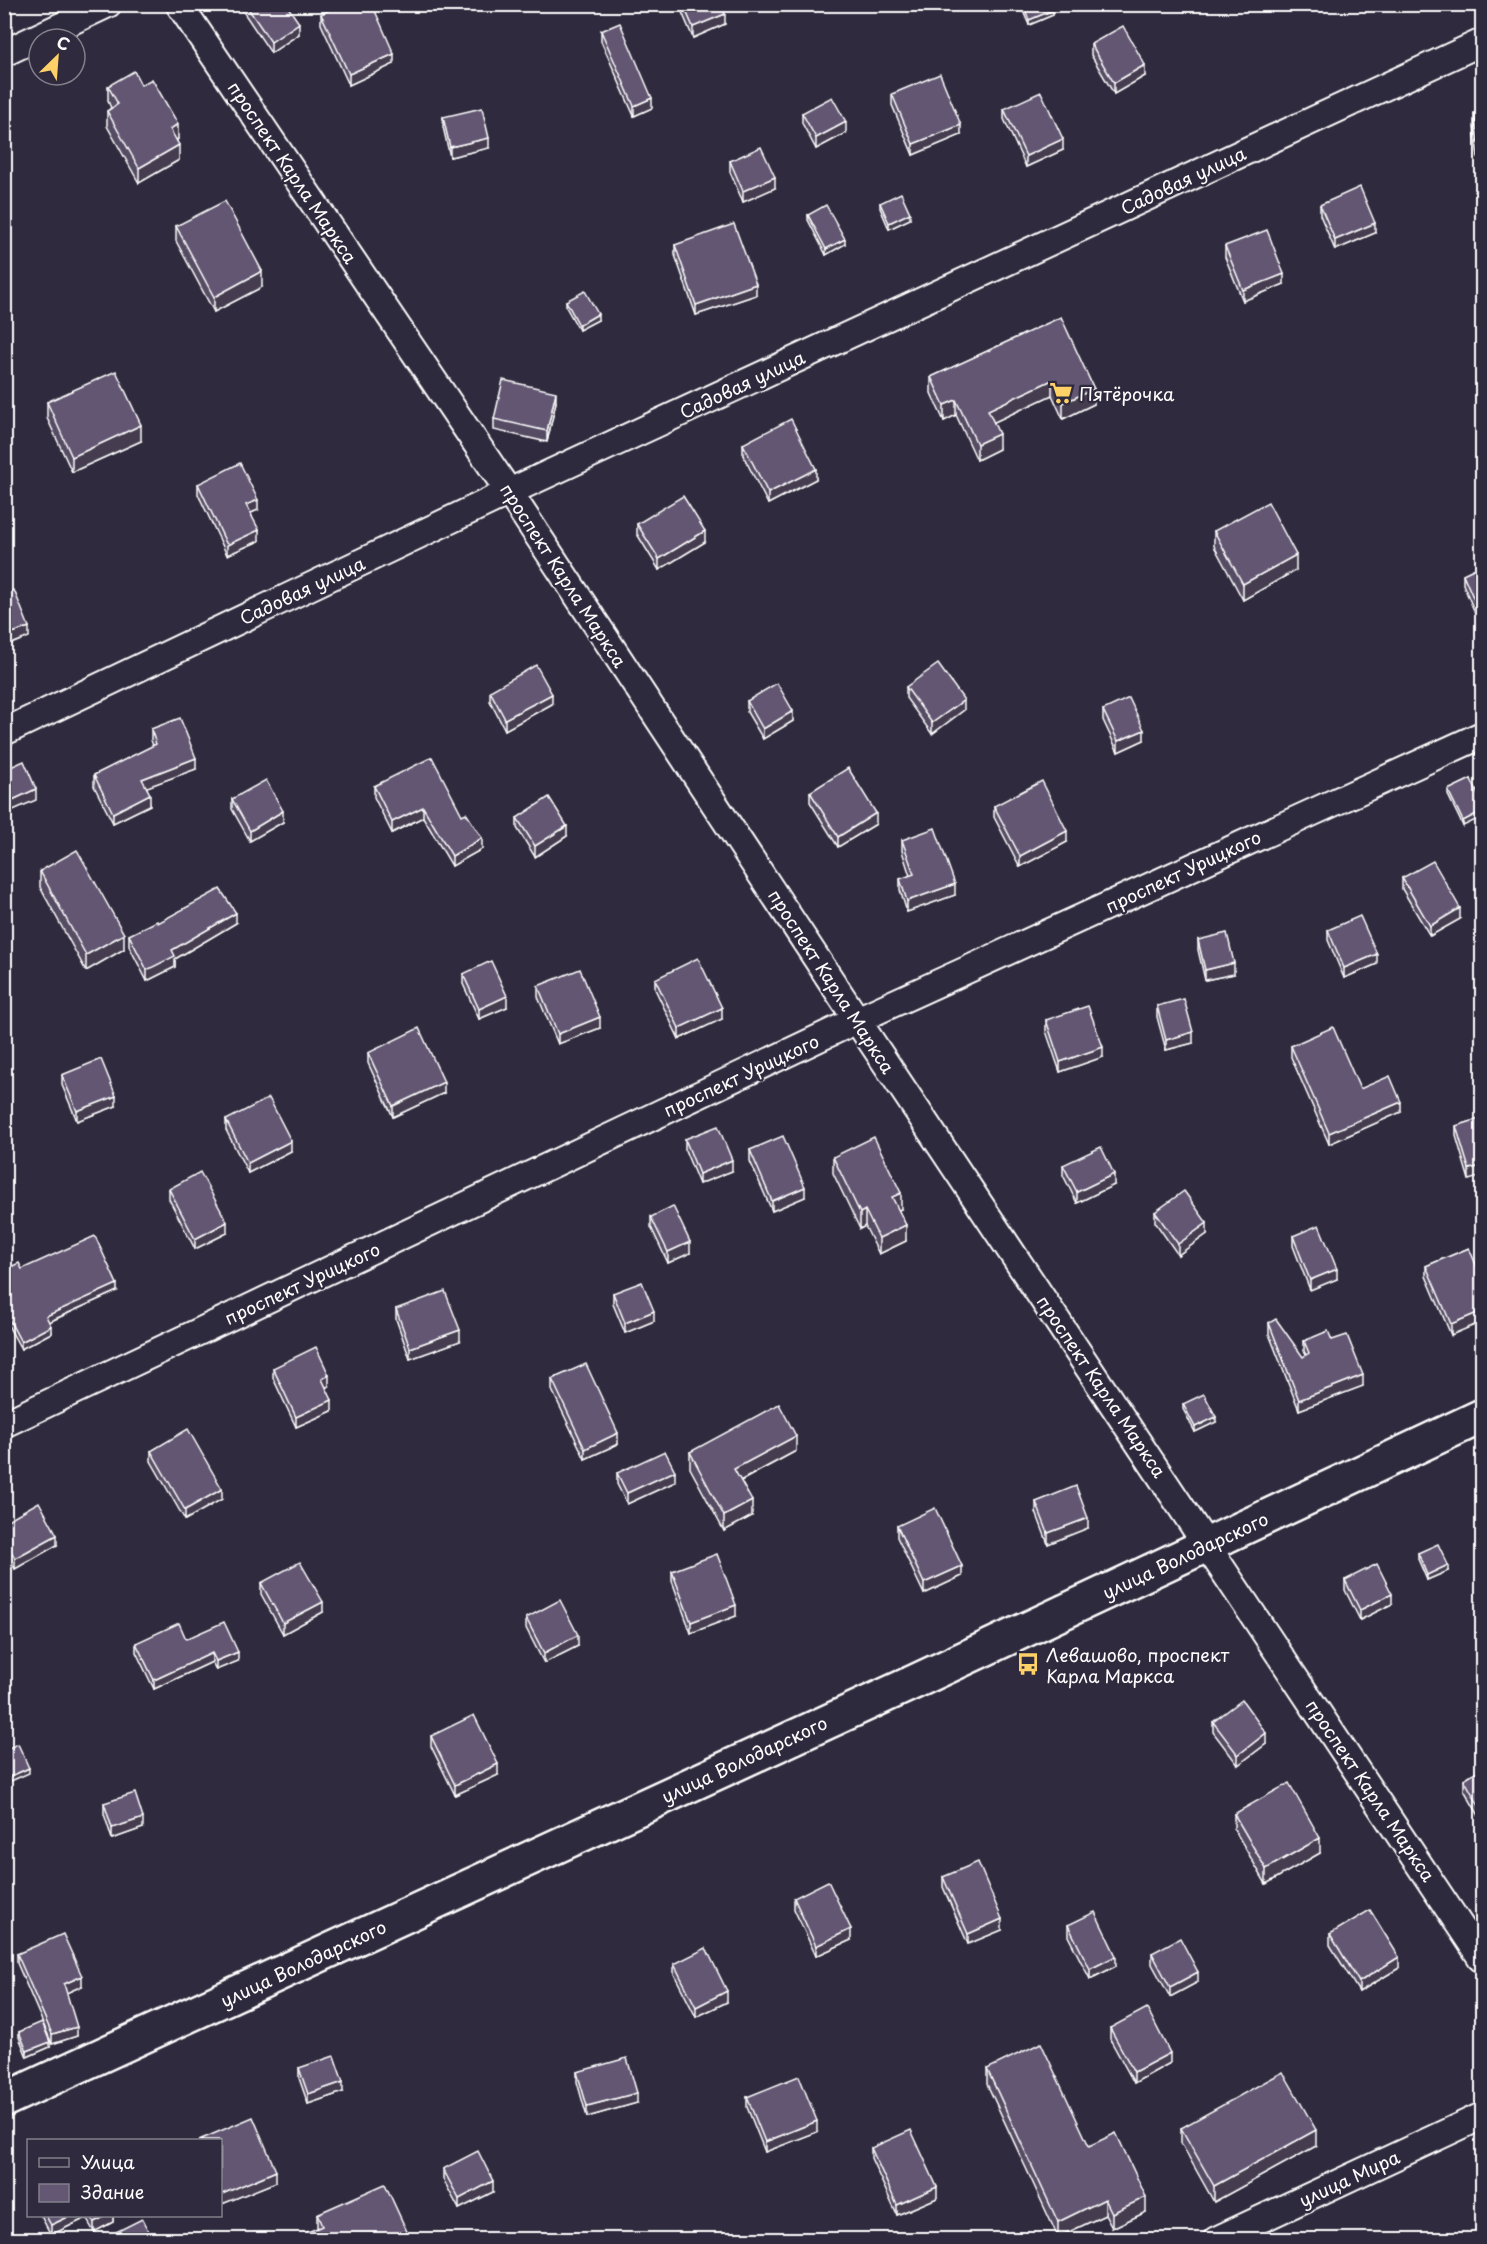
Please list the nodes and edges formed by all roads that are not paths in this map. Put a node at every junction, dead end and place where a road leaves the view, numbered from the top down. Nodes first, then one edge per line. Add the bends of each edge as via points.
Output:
1 (108, 4) edge
2 (179, 4) edge
3 (1482, 42) edge
4 (4, 53) edge
5 (509, 492) junction
6 (4, 732) edge
7 (1482, 735) edge
8 (857, 1020) junction
9 (1482, 1416) edge
10 (4, 1424) edge
11 (1207, 1544) junction
12 (1482, 1959) edge
13 (4, 2100) edge
14 (1482, 2116) edge
15 (1216, 2240) edge

1 - 4 street
2 - 5 street, проспект Карла Маркса
3 - 5 street, Садовая улица
5 - 6 street, Садовая улица
5 - 8 street, проспект Карла Маркса
7 - 8 street, проспект Урицкого
8 - 10 street, проспект Урицкого
8 - 11 street, проспект Карла Маркса
9 - 11 street, улица Володарского
11 - 12 street, проспект Карла Маркса
11 - 13 street, улица Володарского
14 - 15 street, улица Мира

